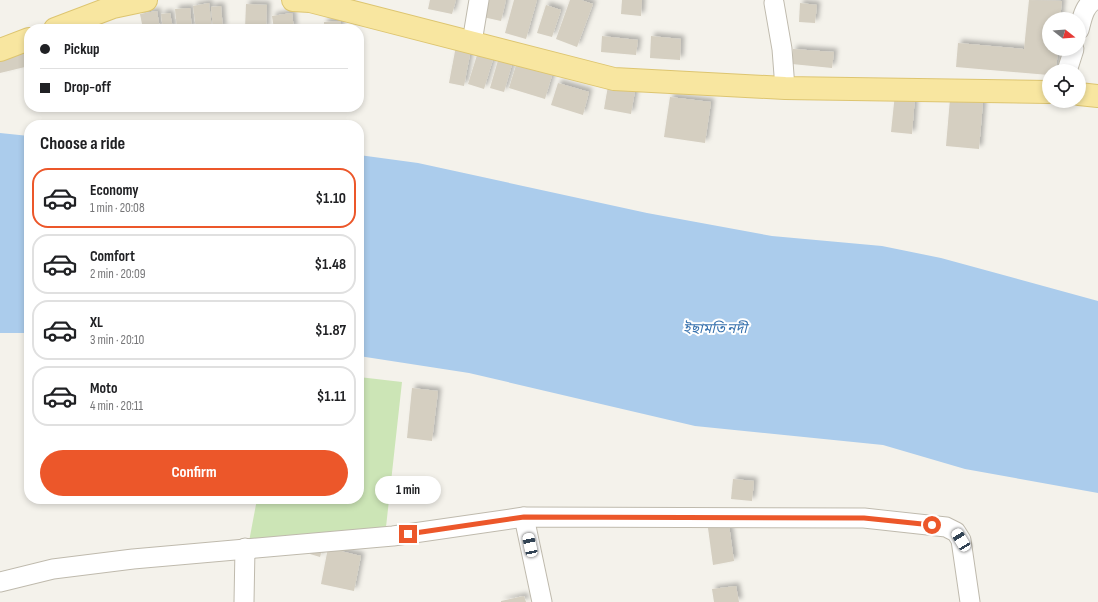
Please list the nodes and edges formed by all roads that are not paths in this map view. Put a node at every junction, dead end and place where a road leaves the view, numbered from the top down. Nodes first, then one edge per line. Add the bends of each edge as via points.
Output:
1 (146, 0) edge
2 (304, 0) edge
3 (479, 0) edge
4 (1095, 0) edge
5 (774, 3) dead end
6 (1084, 12) edge
7 (68, 24) edge
8 (24, 41) edge
9 (472, 42) junction
10 (0, 50) edge
11 (786, 88) junction
12 (1042, 92) edge
13 (1086, 95) edge
14 (1098, 96) edge
15 (524, 517) junction
16 (245, 548) junction
17 (0, 582) edge
18 (244, 602) edge
19 (542, 602) edge
20 (970, 602) edge

1 - 7 main road via 113,7
2 - 9 main road
3 - 9 street
4 - 6 street
5 - 11 street
8 - 10 main road
9 - 11 main road via 614,79
11 - 12 main road
13 - 14 main road
15 - 16 street via 393,536
15 - 19 street
15 - 20 street via 864,518 946,527 956,532 961,540
16 - 17 street via 53,569
16 - 18 street

